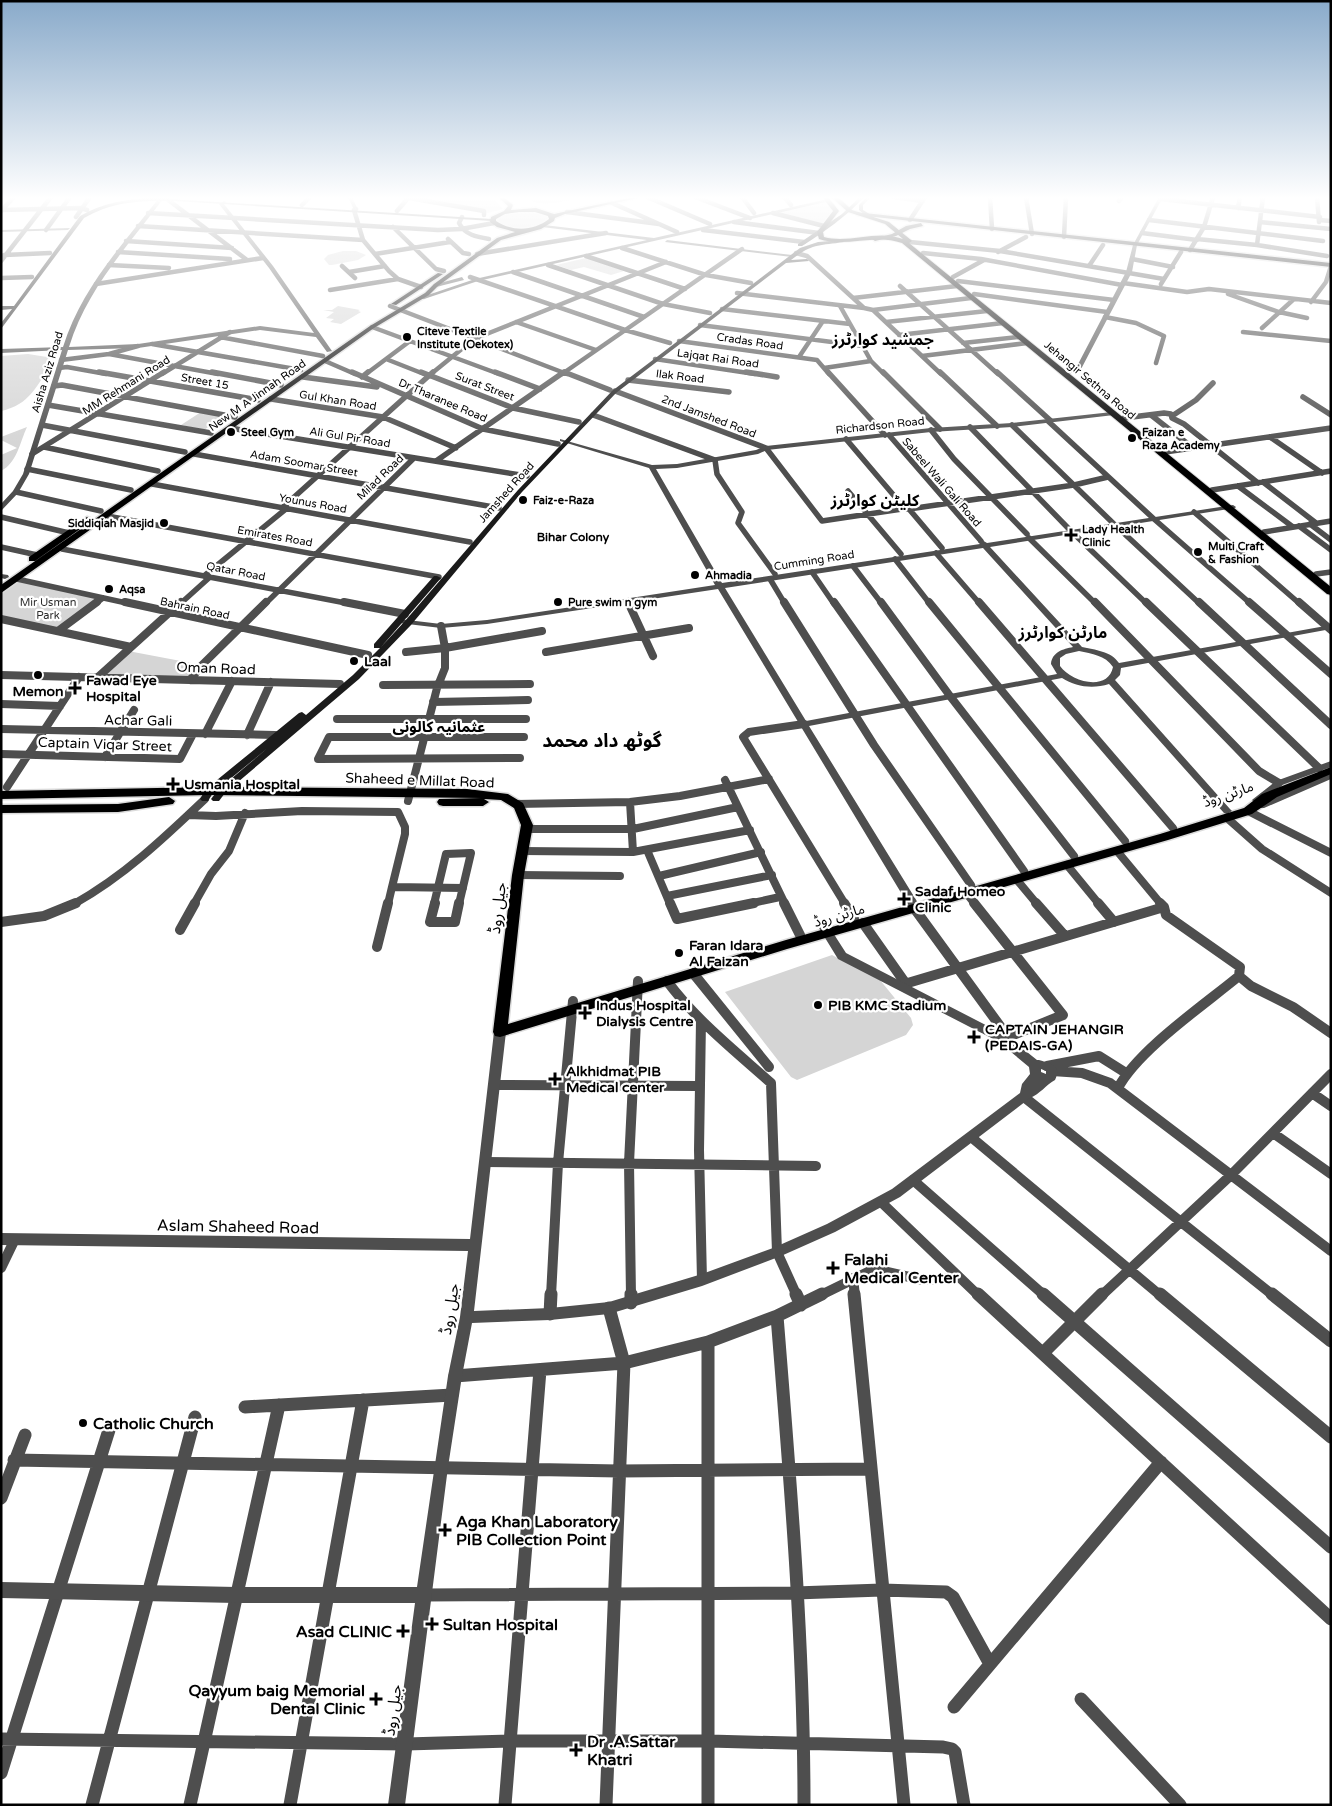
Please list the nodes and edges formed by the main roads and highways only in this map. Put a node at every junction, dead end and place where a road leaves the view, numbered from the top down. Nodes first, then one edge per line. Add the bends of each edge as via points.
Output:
1 (29, 281) edge
2 (34, 281) edge
3 (429, 281) edge
4 (440, 281) edge
5 (752, 281) edge
6 (757, 281) edge
7 (956, 282) edge
8 (740, 293) junction
9 (973, 296) junction
10 (15, 306) junction
11 (1, 307) edge
12 (1, 320) edge
13 (1, 327) edge
14 (325, 356) junction
15 (302, 373) junction
16 (613, 391) junction
17 (562, 441) junction
18 (1228, 505) junction
19 (104, 513) junction
20 (3, 578) edge
21 (1331, 586) edge
22 (1, 590) edge
23 (1331, 592) edge
24 (405, 619) junction
25 (1331, 770) edge
26 (1276, 788) junction
27 (5, 791) edge
28 (212, 795) junction
29 (172, 797) junction
30 (409, 797) junction
31 (1, 802) edge
32 (1, 809) edge
33 (1227, 814) junction
34 (525, 823) junction
35 (1121, 846) junction
36 (825, 931) junction
37 (638, 986) junction
38 (501, 1028) joint

1 - 10 main road
2 - 10 main road
3 - 14 main road, New M A Jinnah Road via 390,306
4 - 14 main road, New M A Jinnah Road via 422,298
5 - 8 main road, Jamshed Road
6 - 8 main road, Jamshed Road
7 - 9 highway, Jehangir Sethna Road
8 - 16 main road, Jamshed Road
8 - 16 main road, Jamshed Road via 670,343
9 - 18 highway, Jehangir Sethna Road
9 - 18 highway, Jehangir Sethna Road via 1112,414
10 - 11 main road
10 - 12 main road
10 - 13 main road
14 - 15 main road, New M A Jinnah Road
15 - 19 main road, New M A Jinnah Road via 152,484
15 - 19 main road, New M A Jinnah Road via 235,416
16 - 17 main road, Jamshed Road
16 - 17 main road, Jamshed Road
17 - 24 main road, Jamshed Road
17 - 24 main road, Jamshed Road via 526,476 438,576
18 - 21 highway, Jehangir Sethna Road
18 - 23 highway, Jehangir Sethna Road
19 - 20 main road, New M A Jinnah Road
19 - 22 main road, New M A Jinnah Road via 62,549
24 - 28 main road, Jamshed Road via 340,684 275,736
24 - 28 main road, Jamshed Road via 337,694
25 - 26 main road
26 - 33 main road, مارٹن روڈ
26 - 33 main road, مارٹن روڈ via 1248,811
27 - 29 main road
28 - 29 main road, Shaheed e Millat Road
28 - 30 main road, Shaheed e Millat Road
29 - 31 main road
29 - 32 main road via 118,808
30 - 34 main road, Shaheed e Millat Road via 496,802
30 - 34 main road, Shaheed e Millat Road via 476,794 504,798 519,806
33 - 35 main road, مارٹن روڈ
33 - 35 main road, مارٹن روڈ
34 - 38 main road, جیل روڈ
35 - 36 main road, مارٹن روڈ
36 - 37 main road, مارٹن روڈ via 667,981
36 - 37 main road, مارٹن روڈ via 800,935
37 - 38 main road, مارٹن روڈ

